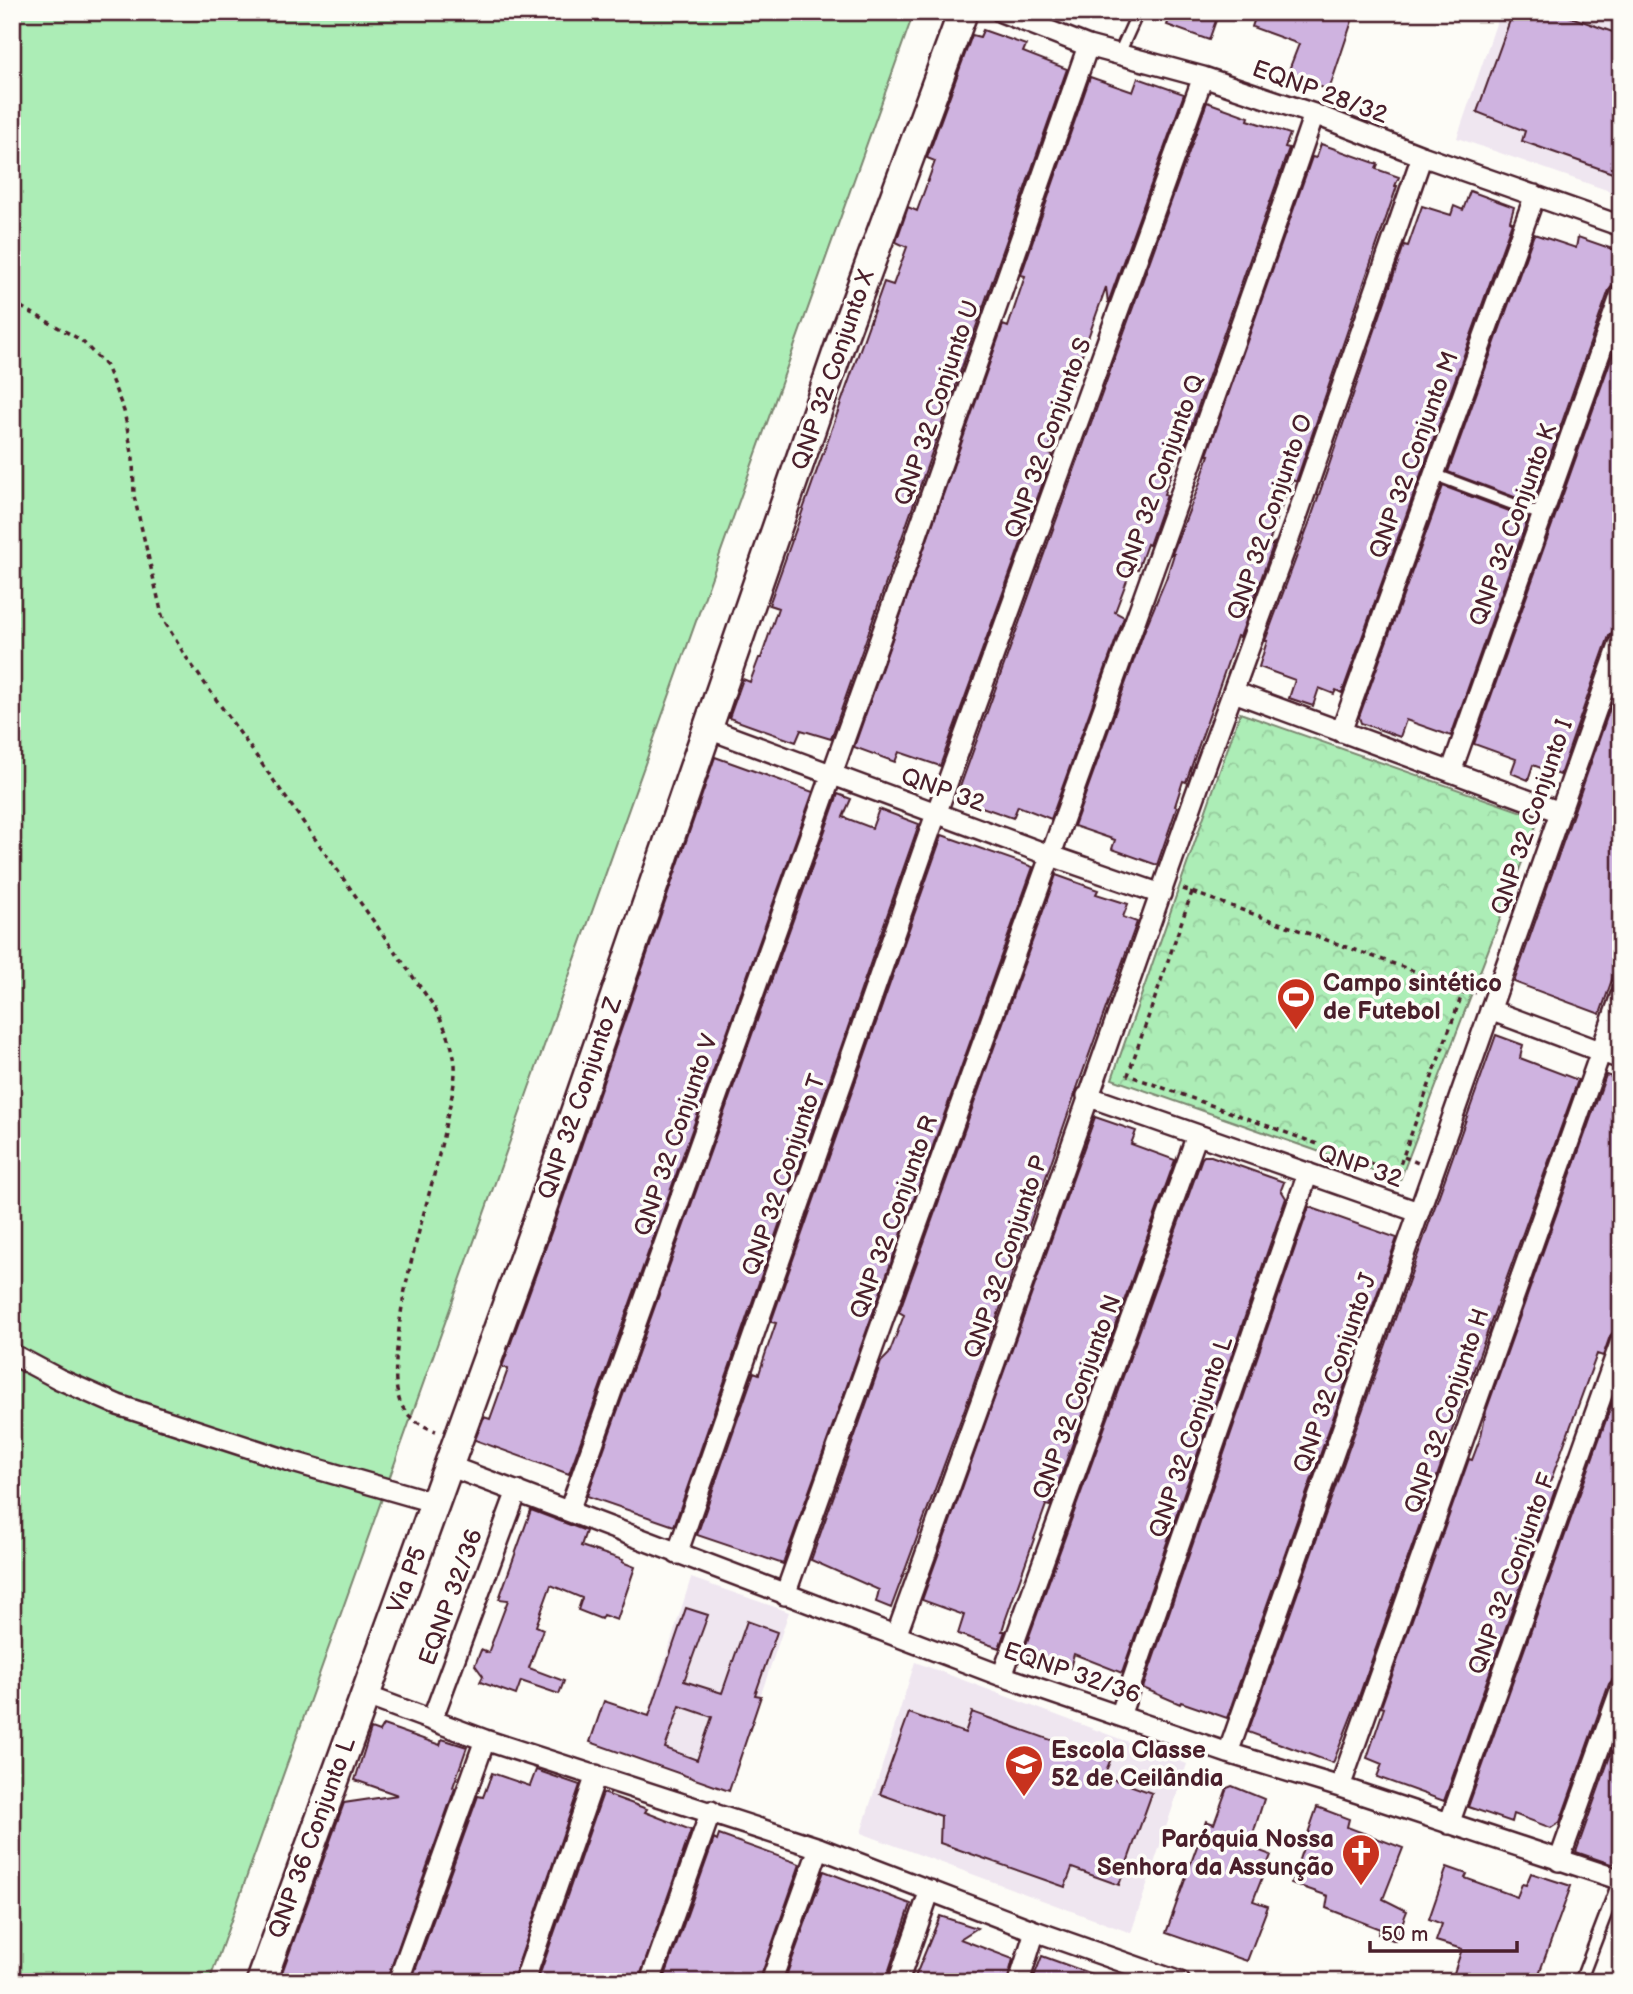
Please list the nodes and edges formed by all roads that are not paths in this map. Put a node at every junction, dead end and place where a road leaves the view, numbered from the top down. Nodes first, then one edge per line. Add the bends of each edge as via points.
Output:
1 (963, 12) edge
2 (1001, 12) edge
3 (1138, 12) edge
4 (1031, 18) edge
5 (1087, 46) junction
6 (1119, 54) junction
7 (1203, 77) junction
8 (1314, 114) junction
9 (1422, 156) junction
10 (1535, 195) junction
11 (1621, 226) edge
12 (1621, 294) edge
13 (1433, 474) junction
14 (1542, 515) junction
15 (1621, 639) edge
16 (1234, 692) junction
17 (709, 729) junction
18 (1341, 732) junction
19 (1451, 772) junction
20 (830, 775) junction
21 (1560, 812) junction
22 (936, 814) junction
23 (1049, 855) junction
24 (1161, 894) junction
25 (1621, 995) edge
26 (1490, 1010) junction
27 (1601, 1051) junction
28 (1621, 1059) edge
29 (1087, 1096) junction
30 (1197, 1135) junction
31 (1308, 1173) junction
32 (1418, 1212) junction
33 (1621, 1341) edge
34 (12, 1354) edge
35 (449, 1466) junction
36 (517, 1491) junction
37 (436, 1503) junction
38 (569, 1511) junction
39 (677, 1553) junction
40 (785, 1595) junction
41 (896, 1636) junction
42 (1002, 1676) junction
43 (1621, 1688) edge
44 (364, 1695) junction
45 (1120, 1716) junction
46 (432, 1720) junction
47 (485, 1740) junction
48 (1228, 1753) junction
49 (596, 1775) junction
50 (1340, 1787) junction
51 (711, 1811) junction
52 (1449, 1824) junction
53 (819, 1848) junction
54 (1559, 1861) junction
55 (1620, 1880) edge
56 (930, 1890) junction
57 (1035, 1931) junction
58 (1145, 1976) edge
59 (261, 1982) edge
60 (398, 1982) edge
61 (524, 1982) edge
62 (650, 1982) edge
63 (771, 1982) edge
64 (898, 1982) edge
65 (1019, 1982) edge
66 (1180, 1982) edge
67 (1580, 1982) edge

1 - 17 street, QNP 32 Conjunto X via 837,354
2 - 4 street, EQNP 28/32
3 - 6 lane
4 - 5 street, EQNP 28/32
5 - 6 street, EQNP 28/32
5 - 20 street, QNP 32 Conjunto U
6 - 7 street, EQNP 28/32
7 - 8 street, EQNP 28/32
7 - 22 street, QNP 32 Conjunto S
8 - 9 street, EQNP 28/32
8 - 23 street, QNP 32 Conjunto Q
9 - 10 street, EQNP 28/32
9 - 16 street, QNP 32 Conjunto O
10 - 11 street, EQNP 28/32
10 - 13 street, QNP 32 Conjunto M
12 - 14 street, QNP 32 Conjunto K
13 - 14 lane
13 - 18 street, QNP 32 Conjunto M
14 - 19 street, QNP 32 Conjunto K
15 - 21 street, QNP 32 Conjunto I
16 - 18 street
16 - 24 street, QNP 32 Conjunto O
17 - 20 street, QNP 32
17 - 35 street, QNP 32 Conjunto Z
18 - 19 street
19 - 21 street
20 - 22 street, QNP 32
20 - 38 street, QNP 32 Conjunto V
21 - 26 street, QNP 32 Conjunto I
22 - 23 street, QNP 32
22 - 39 street, QNP 32 Conjunto T
23 - 24 street, QNP 32
23 - 40 street, QNP 32 Conjunto R
24 - 29 street, QNP 32 Conjunto P
25 - 27 street, QNP 32 Conjunto H
26 - 27 street
26 - 32 street, QNP 32 Conjunto J
27 - 28 street
27 - 50 street, QNP 32 Conjunto H
29 - 30 street, QNP 32
29 - 41 street, QNP 32 Conjunto P
30 - 31 street, QNP 32
30 - 42 street, QNP 32 Conjunto N
31 - 32 street, QNP 32
31 - 45 street, QNP 32 Conjunto L
32 - 48 street, QNP 32 Conjunto J
33 - 52 street, QNP 32 Conjunto F
34 - 37 street via 118,1405
35 - 36 street, EQNP 32/36
35 - 37 street, Via P5
36 - 38 street, EQNP 32/36
36 - 46 street, EQNP 32/36
37 - 44 street, Via P5
38 - 39 street, EQNP 32/36
39 - 40 street, EQNP 32/36
40 - 41 street, EQNP 32/36
41 - 42 street, EQNP 32/36
42 - 45 street, EQNP 32/36
43 - 54 street
44 - 46 street
44 - 59 street, QNP 36 Conjunto L
45 - 48 street, EQNP 32/36
46 - 47 street
47 - 49 street
47 - 60 street
48 - 50 street, EQNP 32/36
49 - 51 street
49 - 61 street
50 - 52 street, EQNP 32/36
51 - 53 street
51 - 62 street
52 - 54 street, EQNP 32/36
53 - 56 street
53 - 63 street
54 - 55 street, EQNP 32/36
55 - 67 lane, EQNP 32/36
56 - 57 street
56 - 64 street
57 - 58 street
57 - 65 street
58 - 66 street

